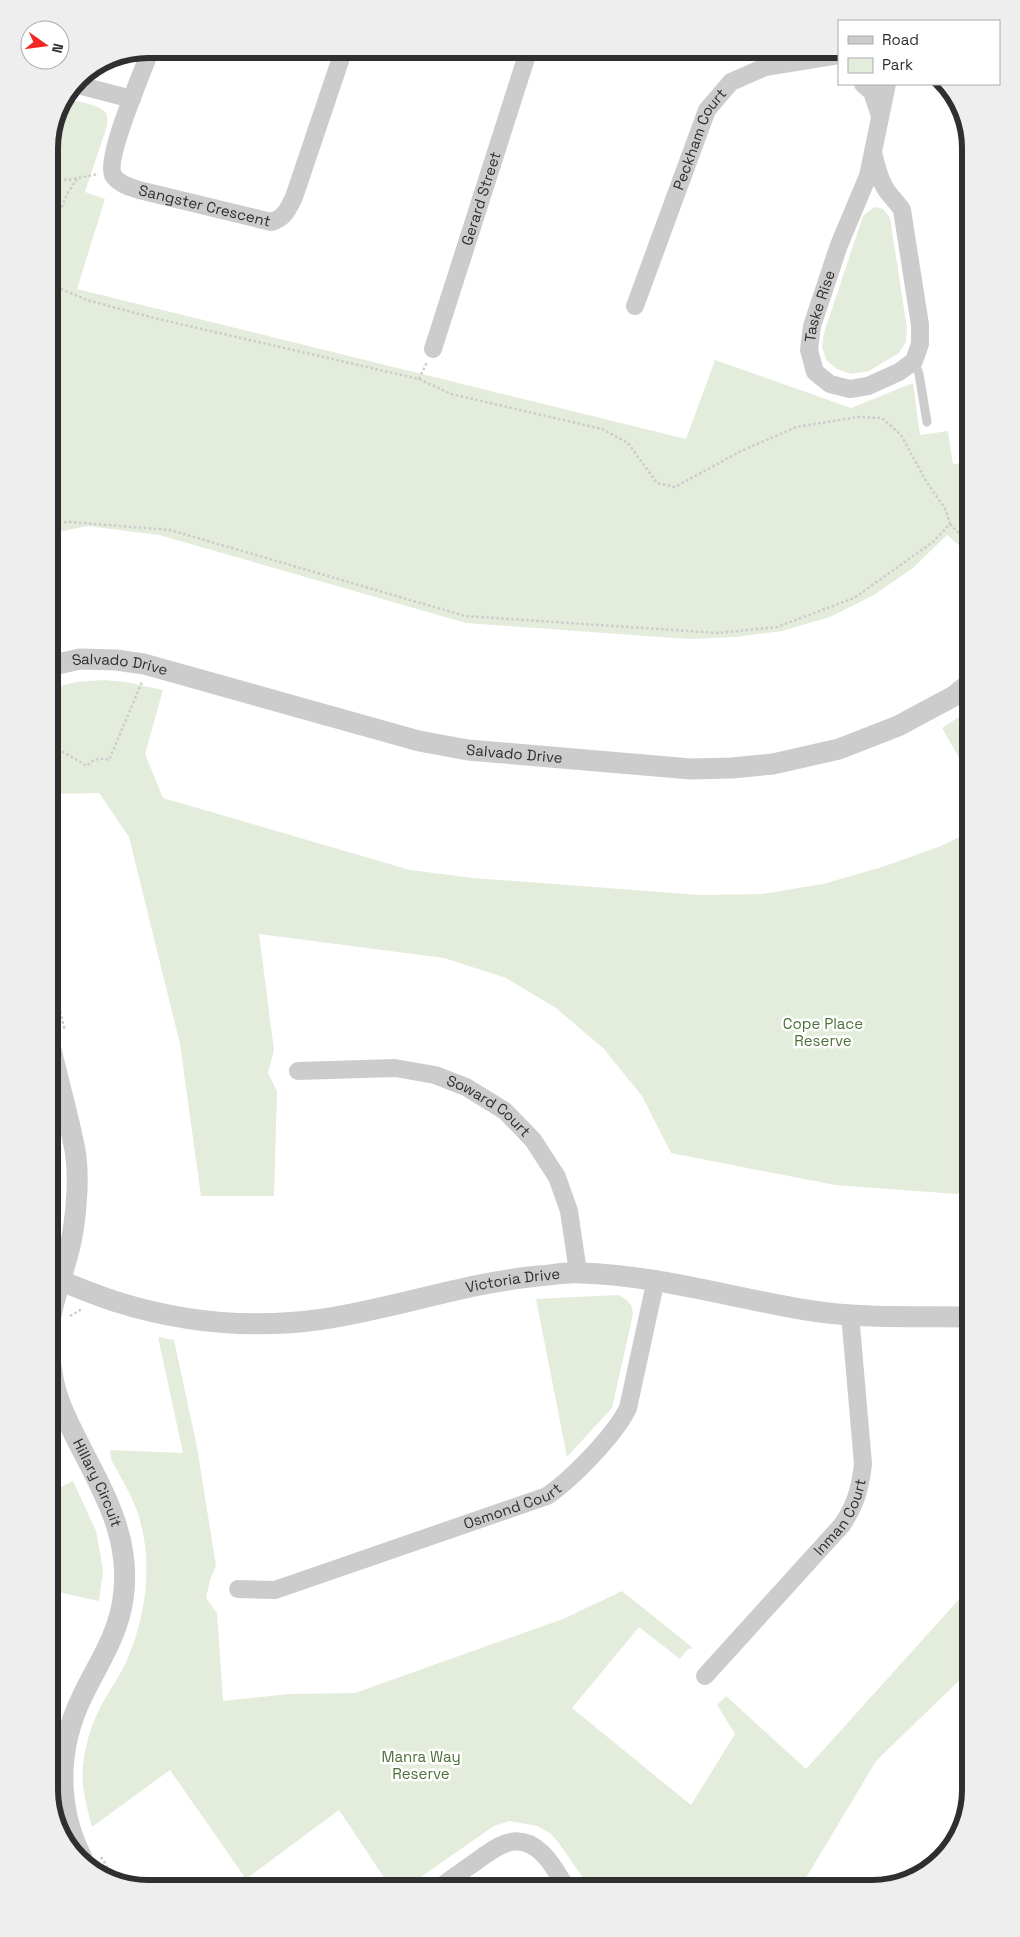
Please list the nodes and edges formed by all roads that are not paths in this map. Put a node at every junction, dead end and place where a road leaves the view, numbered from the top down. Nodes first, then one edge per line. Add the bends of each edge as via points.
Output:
1 (147, 58) edge
2 (341, 58) edge
3 (527, 58) edge
4 (820, 58) edge
5 (864, 85) edge
6 (887, 85) edge
7 (82, 86) edge
8 (132, 99) junction
9 (880, 116) junction
10 (873, 152) junction
11 (886, 190) junction
12 (859, 195) junction
13 (635, 306) dead end
14 (433, 348) dead end
15 (914, 361) junction
16 (927, 422) dead end
17 (58, 664) edge
18 (962, 689) edge
19 (298, 1071) dead end
20 (58, 1080) edge
21 (578, 1272) junction
22 (656, 1279) junction
23 (60, 1281) junction
24 (58, 1289) edge
25 (850, 1314) junction
26 (962, 1317) edge
27 (58, 1394) edge
28 (238, 1589) dead end
29 (705, 1676) dead end
30 (90, 1854) edge
31 (451, 1879) edge
32 (561, 1880) edge

1 - 8 street
2 - 8 street, Sangster Crescent via 294,197 284,215 271,222 140,190 114,178 116,142
3 - 14 street, Gerard Street
4 - 13 street, Peckham Court via 765,67 731,82 707,110
5 - 9 street, Taske Rise via 872,92
6 - 9 street, Taske Rise
7 - 8 street
9 - 10 street, Taske Rise
10 - 11 street, Taske Rise
10 - 12 street, Taske Rise via 868,176
11 - 12 street
11 - 15 street, Taske Rise via 902,210 920,325 920,344
12 - 15 street, Taske Rise via 812,326 809,350 815,372 830,384 850,389 868,386 899,372
15 - 16 lane via 920,374
17 - 18 street, Salvado Drive via 80,659 144,664 419,741 468,750 691,769 773,764 840,749 898,726
19 - 21 street, Soward Court via 395,1068 435,1075 466,1087 505,1111 533,1140 556,1177 569,1211
20 - 23 street, Hillary Circuit via 75,1152 76,1196 73,1232
21 - 22 street, Victoria Drive
21 - 23 street, Victoria Drive via 486,1284 324,1319 241,1324 187,1319 117,1302
22 - 25 street, Victoria Drive via 786,1306
22 - 28 street, Osmond Court via 628,1408 610,1435 559,1488 547,1496 275,1590
23 - 24 street, Hillary Circuit
25 - 26 street, Victoria Drive
25 - 29 street, Inman Court via 863,1464 853,1509
27 - 30 street, Hillary Circuit via 111,1506 126,1567 117,1627 81,1698 69,1729 62,1766 63,1799 70,1827
31 - 32 street via 496,1847 520,1841 544,1854

